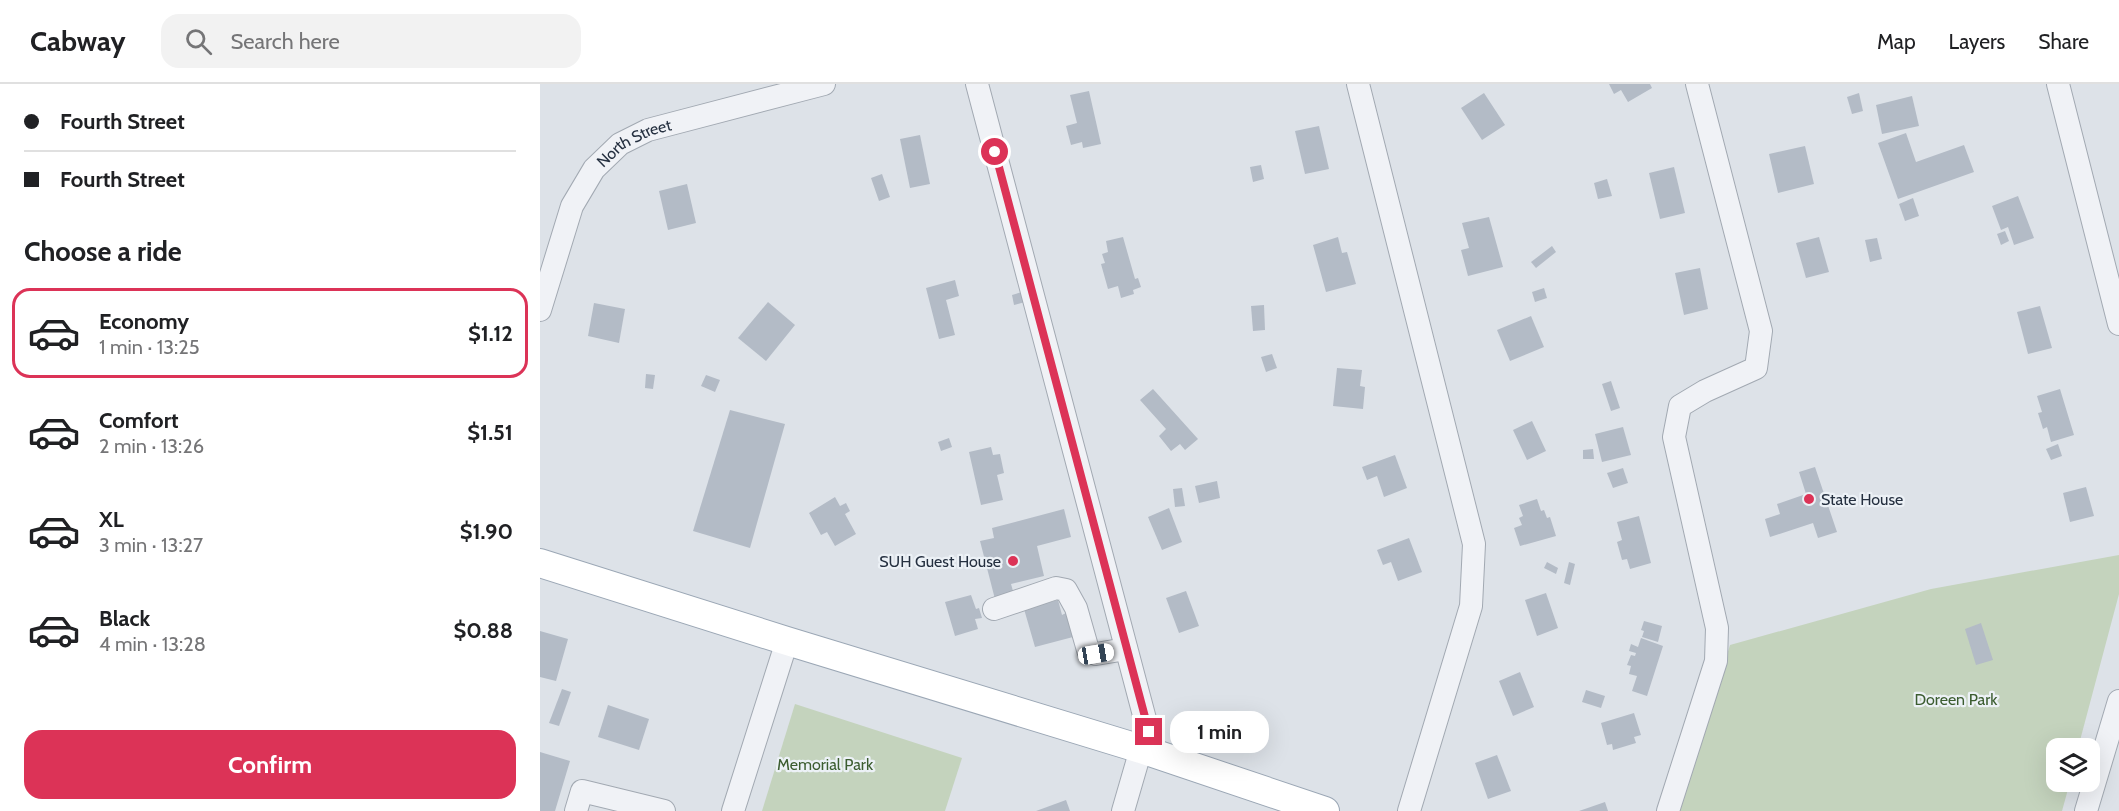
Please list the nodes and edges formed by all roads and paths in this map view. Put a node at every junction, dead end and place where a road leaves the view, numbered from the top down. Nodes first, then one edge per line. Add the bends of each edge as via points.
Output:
1 (824, 84) edge
2 (977, 84) edge
3 (1358, 84) edge
4 (1697, 84) edge
5 (2058, 84) edge
6 (2116, 296) edge
7 (540, 310) edge
8 (2119, 324) edge
9 (540, 563) edge
10 (994, 609) dead end
11 (787, 641) junction
12 (1126, 649) junction
13 (2119, 701) edge
14 (1147, 751) junction
15 (576, 811) edge
16 (664, 811) edge
17 (733, 811) edge
18 (1123, 811) edge
19 (1325, 811) edge
20 (1408, 811) edge
21 (1668, 811) edge
22 (2086, 811) edge

1 - 7 street, North Street via 648,130 620,144 594,169 572,206
2 - 12 street
3 - 20 street via 1473,544 1471,606
4 - 21 street via 1761,330 1756,368 1705,390 1680,406 1674,438 1717,628 1716,661
5 - 6 street
6 - 8 street
9 - 11 main road
10 - 12 street via 1056,588 1066,590 1076,608 1088,650 1096,654
11 - 14 main road
11 - 17 street
12 - 14 street
13 - 22 street
14 - 18 street
14 - 19 main road
15 - 16 street via 582,791

